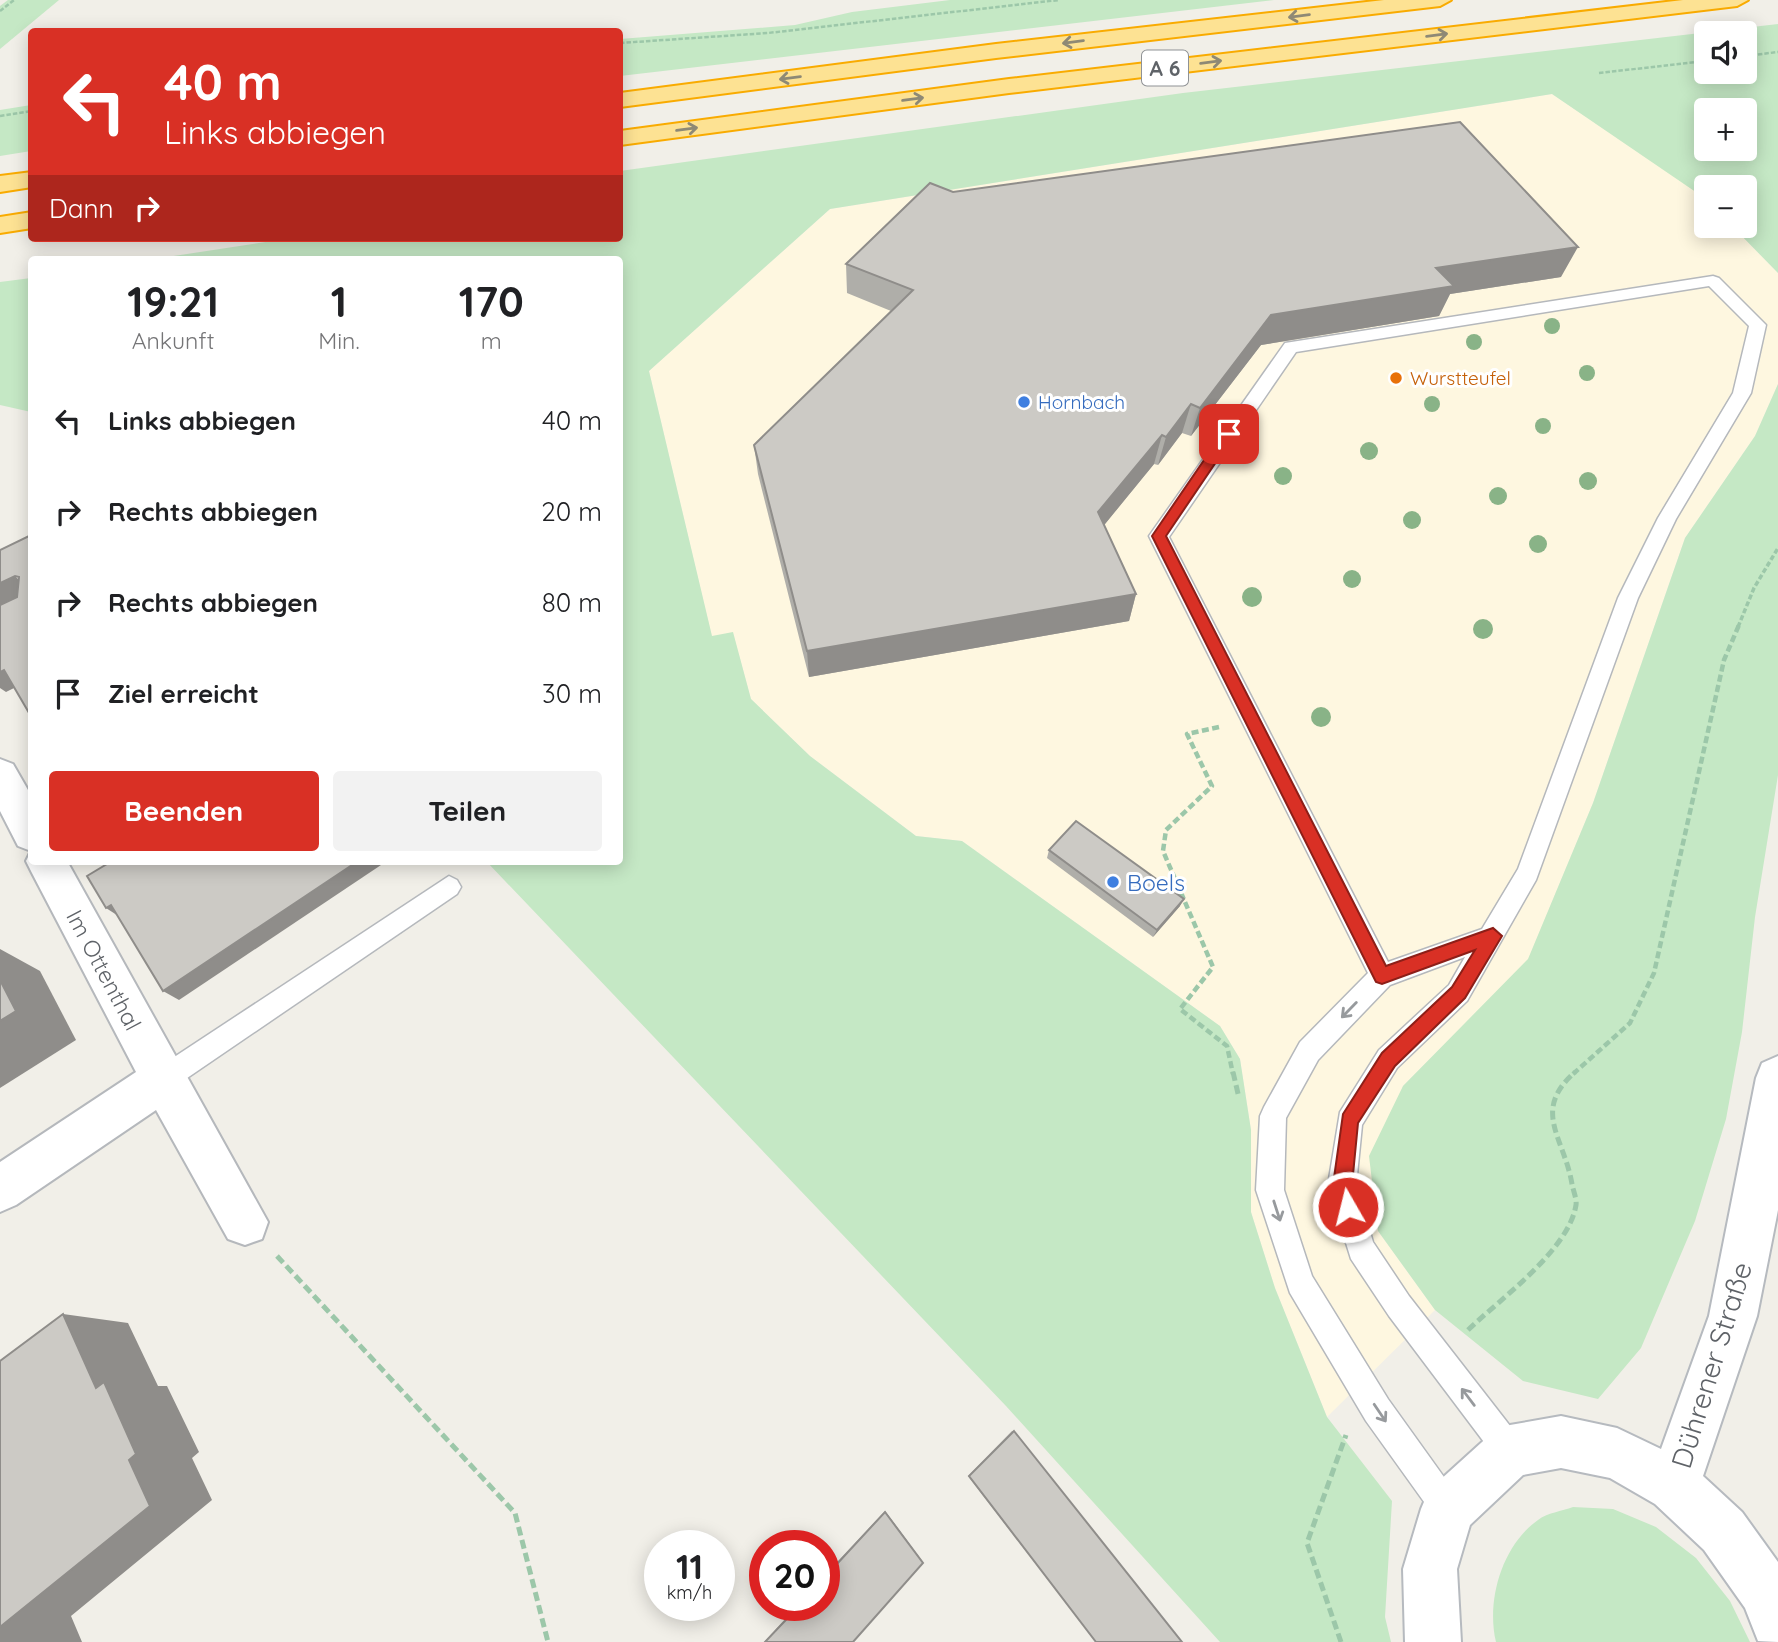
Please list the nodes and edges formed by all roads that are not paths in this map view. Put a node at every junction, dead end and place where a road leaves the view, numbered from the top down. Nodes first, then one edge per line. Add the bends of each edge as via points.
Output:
1 (1440, 0) edge
2 (1737, 0) edge
3 (623, 100) edge
4 (623, 138) edge
5 (28, 180) edge
6 (0, 184) edge
7 (28, 221) edge
8 (0, 225) edge
9 (0, 775) edge
10 (28, 827) edge
11 (48, 865) edge
12 (449, 887) dead end
13 (1493, 936) junction
14 (1382, 976) junction
15 (1778, 1078) edge
16 (162, 1080) junction
17 (0, 1189) edge
18 (245, 1222) road end
19 (1510, 1451) junction
20 (1674, 1485) junction
21 (1448, 1509) junction
22 (1778, 1621) edge
23 (1433, 1642) edge

1 -> 3 highway, A 6
4 -> 2 highway, A 6 via 1009,86
5 - 6 highway
7 - 8 highway
9 - 10 main road
11 - 16 main road, Im Ottenthal
12 - 16 lane
13 - 14 lane
13 - 14 lane via 1545,831 1628,598 1667,518 1742,393 1758,325 1713,281 1291,347 1159,536
19 -> 13 lane via 1361,1249 1342,1185 1349,1121 1388,1059 1458,993
14 -> 21 lane via 1309,1051 1273,1115 1270,1190 1300,1283 1377,1410
15 - 20 main road, Dührener Straße via 1733,1316
16 - 17 main road
16 - 18 main road, Im Ottenthal
19 - 20 main road via 1561,1442 1617,1454
19 - 21 main road
20 - 22 main road via 1723,1531 1764,1589
21 - 23 main road via 1430,1569

